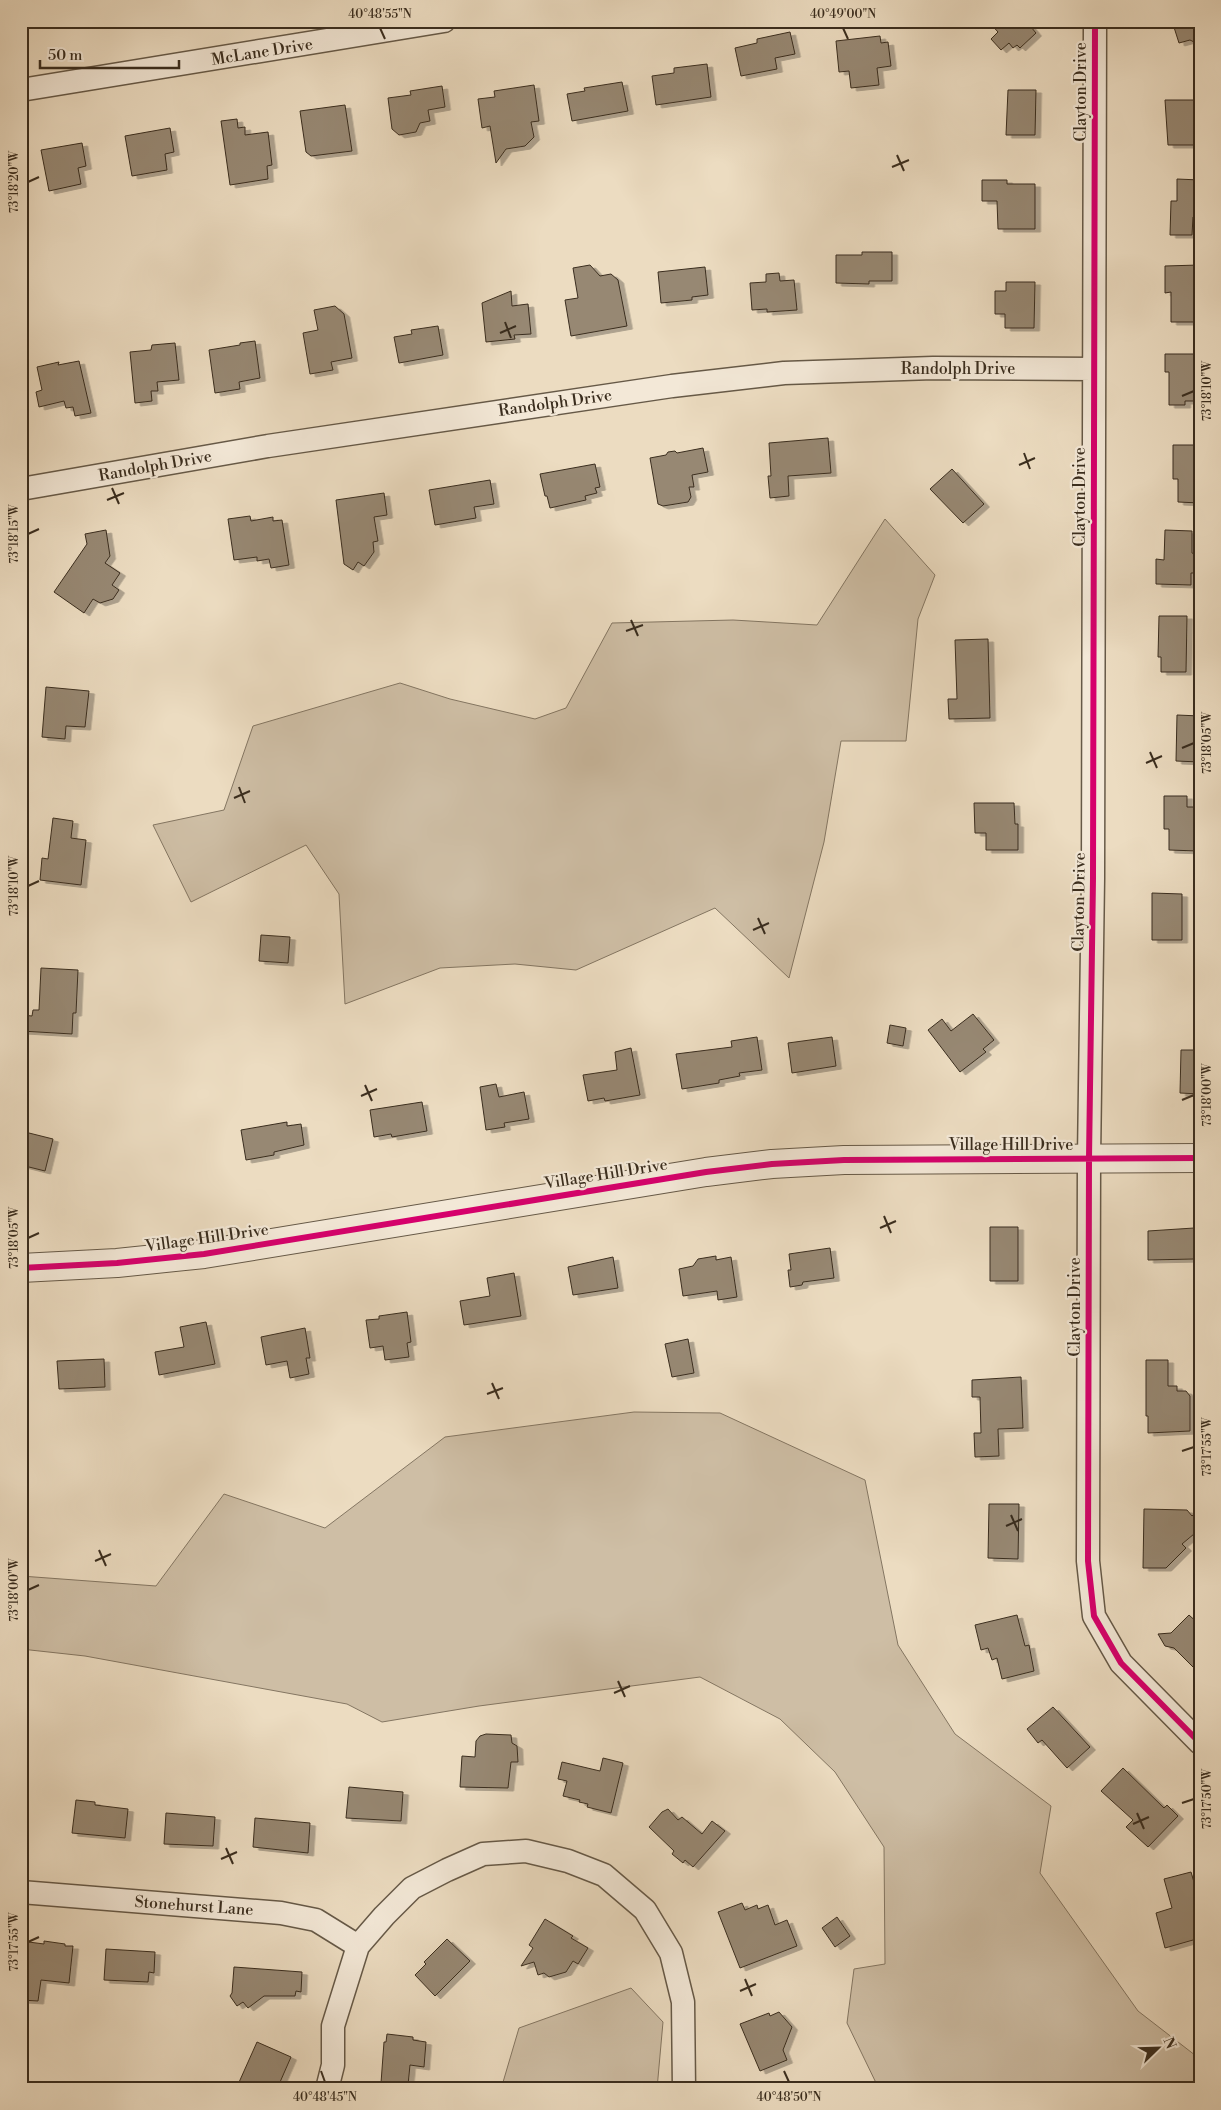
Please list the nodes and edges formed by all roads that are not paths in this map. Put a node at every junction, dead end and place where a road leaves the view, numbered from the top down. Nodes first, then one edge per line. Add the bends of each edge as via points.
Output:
1 (444, 21) edge
2 (1095, 21) edge
3 (21, 90) edge
4 (1094, 369) junction
5 (21, 489) edge
6 (1089, 1158) junction
7 (1200, 1158) edge
8 (21, 1268) edge
9 (1200, 1743) edge
10 (21, 1892) edge
11 (358, 1946) junction
12 (327, 2089) edge
13 (684, 2089) edge

1 - 3 street, McLane Drive
2 - 4 street, Clayton Drive
4 - 5 street, Randolph Drive via 933,368 784,373 268,446
4 - 6 street, Clayton Drive
6 - 7 street, Village Hill Drive
6 - 8 street, Village Hill Drive via 844,1160 772,1164 204,1254
6 - 9 street, Clayton Drive via 1088,1561 1094,1616 1121,1663
10 - 11 street, Stonehurst Lane via 282,1913 316,1920
11 - 12 street via 333,2026 333,2065
11 - 13 street via 412,1888 483,1854 526,1852 568,1861 604,1874 645,1910 671,1953 683,2002

